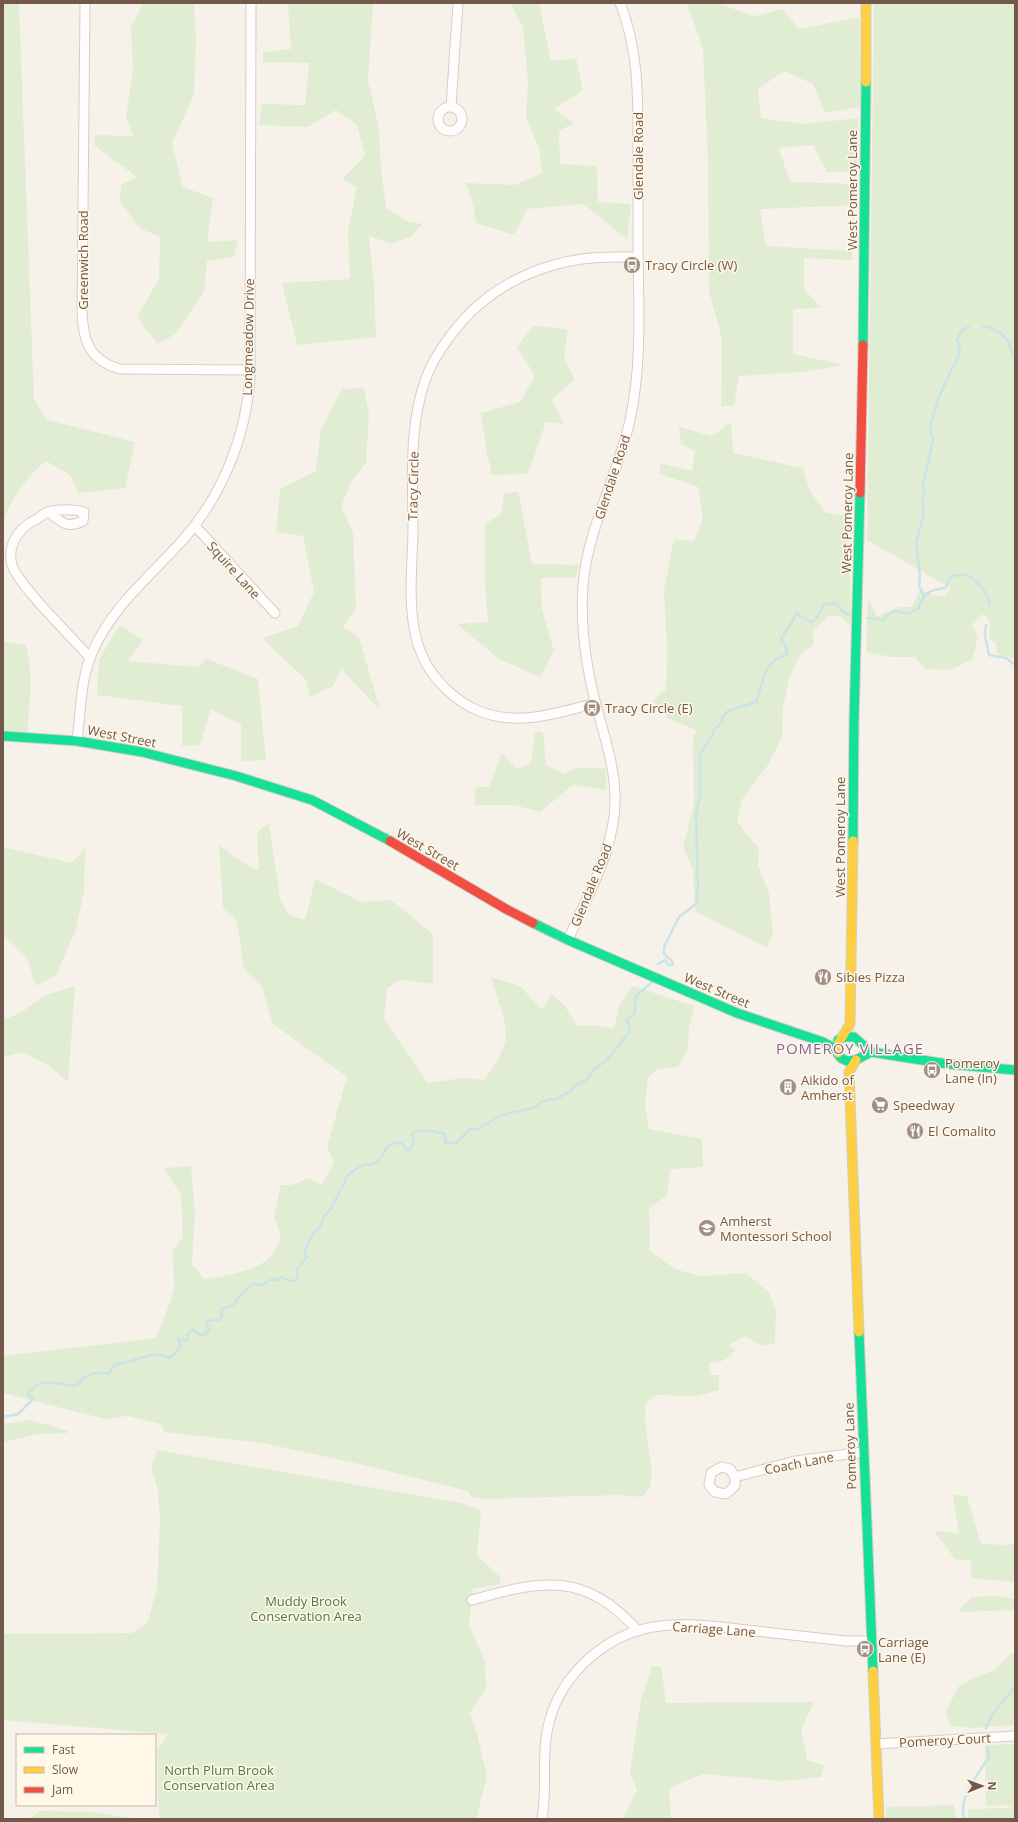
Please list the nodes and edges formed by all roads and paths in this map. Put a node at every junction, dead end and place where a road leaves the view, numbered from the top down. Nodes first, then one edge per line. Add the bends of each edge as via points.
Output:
1 (85, 3) edge
2 (251, 3) edge
3 (458, 3) edge
4 (620, 3) edge
5 (866, 3) edge
6 (451, 106) dead end
7 (638, 256) junction
8 (250, 370) junction
9 (49, 512) dead end
10 (195, 526) junction
11 (275, 613) dead end
12 (90, 658) junction
13 (596, 703) junction
14 (3, 736) edge
15 (77, 741) junction
16 (568, 940) junction
17 (850, 1024) junction
18 (842, 1038) junction
19 (859, 1041) junction
20 (823, 1042) junction
21 (871, 1052) junction
22 (839, 1056) junction
23 (857, 1059) junction
24 (1015, 1070) edge
25 (849, 1072) junction
26 (864, 1452) junction
27 (735, 1477) dead end
28 (472, 1600) dead end
29 (638, 1631) junction
30 (872, 1641) junction
31 (1015, 1736) edge
32 (876, 1744) junction
33 (544, 1818) edge
34 (879, 1819) edge

1 - 8 street, Greenwich Road via 82,312 86,342 101,361 120,369
2 - 8 street, Longmeadow Drive
3 - 6 street
4 - 7 street, Glendale Road via 633,46 638,92
5 - 17 street, West Pomeroy Lane via 865,228
7 - 13 street, Glendale Road via 637,364 631,417 623,450 591,542 583,585 582,635
7 - 13 street, Tracy Circle via 583,259 550,265 516,280 479,304 448,339 427,376 418,404 414,443 412,605 417,641 431,672 461,701 478,711 498,717 533,718
8 - 10 street, Longmeadow Drive via 246,409 232,459 219,488
9 - 12 street via 18,533 12,546 12,564 24,584
10 - 11 street, Squire Lane
10 - 12 street, Longmeadow Drive via 114,614
12 - 15 street, Longmeadow Drive via 83,688
13 - 16 street, Glendale Road via 612,765 614,816 604,856
14 - 15 street, West Street
15 - 16 street, West Street via 142,752 275,787 312,800 370,830 506,909
16 - 20 street, West Street via 738,1013
17 - 18 street, West Pomeroy Lane
17 - 19 street, West Pomeroy Lane
18 - 19 street, West Street via 850,1036
18 - 20 street, West Street
18 - 22 street via 837,1045
19 - 21 street
19 - 23 street via 862,1050
20 - 22 street, West Street
21 - 23 street
21 - 24 street via 947,1064
22 - 23 street, West Street via 847,1061
22 - 25 street, Pomeroy Lane
23 - 25 street
25 - 26 street, Pomeroy Lane
26 - 27 street, Coach Lane via 795,1461
26 - 30 street, Pomeroy Lane
28 - 29 street via 530,1586 546,1584 570,1587 589,1592 606,1601 621,1612
29 - 30 street, Carriage Lane via 660,1626 686,1625 846,1641
29 - 33 street, Carriage Lane via 611,1643 592,1656 574,1675 556,1704 550,1719 545,1746
30 - 32 street, Pomeroy Lane
31 - 32 street, Pomeroy Court
32 - 34 street, Pomeroy Lane

